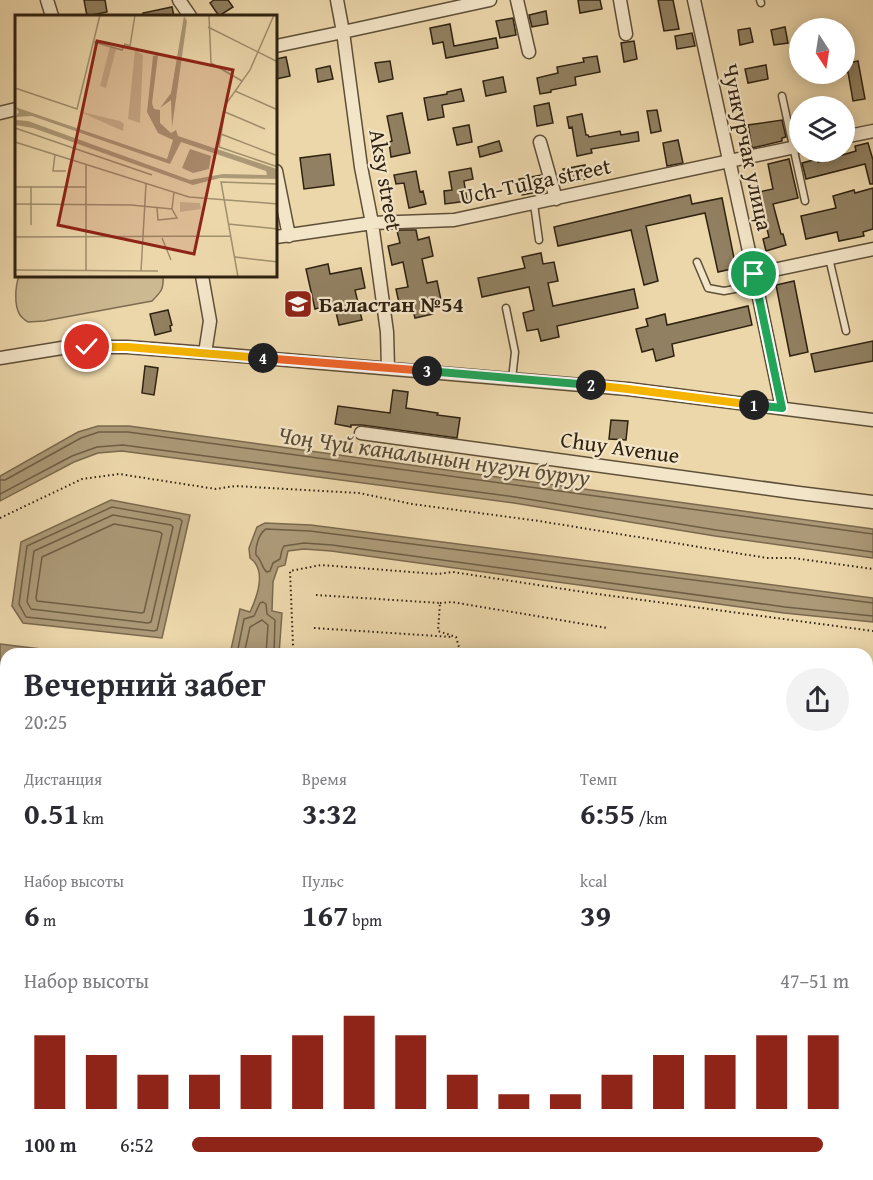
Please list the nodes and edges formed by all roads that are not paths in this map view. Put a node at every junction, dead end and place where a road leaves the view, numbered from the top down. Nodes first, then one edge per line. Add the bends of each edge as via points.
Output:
1 (47, 0) edge
2 (179, 0) edge
3 (337, 0) edge
4 (490, 0) edge
5 (517, 0) edge
6 (621, 0) edge
7 (694, 0) edge
8 (51, 15) edge
9 (189, 15) edge
10 (343, 32) junction
11 (626, 34) dead end
12 (278, 45) edge
13 (529, 52) dead end
14 (782, 96) dead end
15 (15, 109) edge
16 (0, 113) edge
17 (789, 122) edge
18 (873, 131) edge
19 (855, 135) edge
20 (540, 142) dead end
21 (789, 148) edge
22 (729, 161) junction
23 (798, 162) edge
24 (278, 193) edge
25 (556, 199) junction
26 (805, 201) dead end
27 (534, 204) junction
28 (372, 224) junction
29 (282, 236) edge
30 (539, 240) dead end
31 (873, 249) edge
32 (829, 258) junction
33 (697, 262) dead end
34 (202, 278) edge
35 (755, 280) junction
36 (506, 308) dead end
37 (846, 331) dead end
38 (205, 353) junction
39 (0, 358) edge
40 (388, 368) junction
41 (512, 378) junction
42 (782, 408) junction
43 (873, 420) edge
44 (361, 433) dead end
45 (873, 502) edge

1 - 8 street
2 - 9 street
3 - 10 street, Aksy street
4 - 10 street
5 - 13 street
6 - 11 street
7 - 22 street, Чункурчак улица
10 - 12 street
10 - 28 street, Aksy street
14 - 17 lane
15 - 16 street
18 - 19 street
20 - 25 street
21 - 22 street, Uch-Tulga street
22 - 25 street, Uch-Tulga street
22 - 35 street, Чункурчак улица
23 - 26 lane
24 - 29 street
25 - 27 street, Uch-Tulga street
27 - 28 street, Uch-Tulga street via 454,220
27 - 30 lane
28 - 29 street, Uch-Tulga street
28 - 40 street, Aksy street
31 - 32 street
32 - 35 street
32 - 37 lane
33 - 35 lane via 708,288 724,291
34 - 38 street via 210,321
35 - 42 street, Чункурчак улица
36 - 41 lane via 515,352
38 - 39 street via 68,347
38 - 40 street
40 - 41 street
41 - 42 street
42 - 43 street
44 - 45 street, Chuy Avenue

